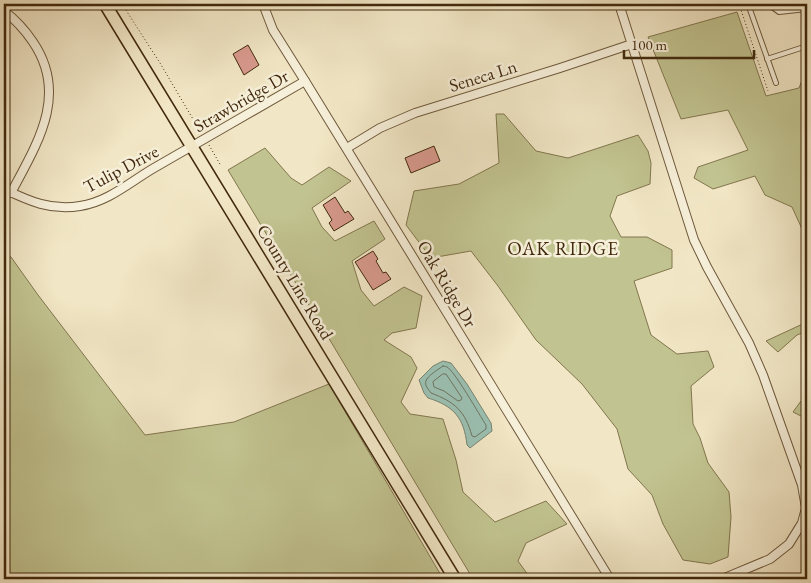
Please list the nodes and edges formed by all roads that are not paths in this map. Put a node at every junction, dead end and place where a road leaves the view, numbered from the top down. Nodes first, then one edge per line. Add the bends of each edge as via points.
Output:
1 (105, 4) edge
2 (263, 4) edge
3 (619, 4) edge
4 (748, 4) edge
5 (768, 4) edge
6 (807, 9) edge
7 (4, 12) edge
8 (632, 44) junction
9 (807, 46) edge
10 (767, 59) junction
11 (305, 80) junction
12 (776, 83) dead end
13 (192, 147) junction
14 (347, 148) junction
15 (7, 191) edge
16 (454, 579) edge
17 (610, 579) edge
18 (722, 579) edge

1 - 13 main road, County Line Road
2 - 11 street, Oak Ridge Dr via 273,30
3 - 8 street
4 - 10 lane
5 - 6 lane via 779,12
7 - 15 street via 19,24 37,48 46,68 50,91 35,148
8 - 14 street, Seneca Ln via 415,113 380,128
8 - 18 street via 694,240 763,375 802,485 806,508 802,523 789,544 770,559
9 - 10 lane
10 - 12 lane
11 - 13 street, Strawbridge Dr
11 - 14 street, Oak Ridge Dr
13 - 15 street, Tulip Drive via 116,193 88,204 46,206
13 - 16 main road, County Line Road
14 - 17 street, Oak Ridge Dr

